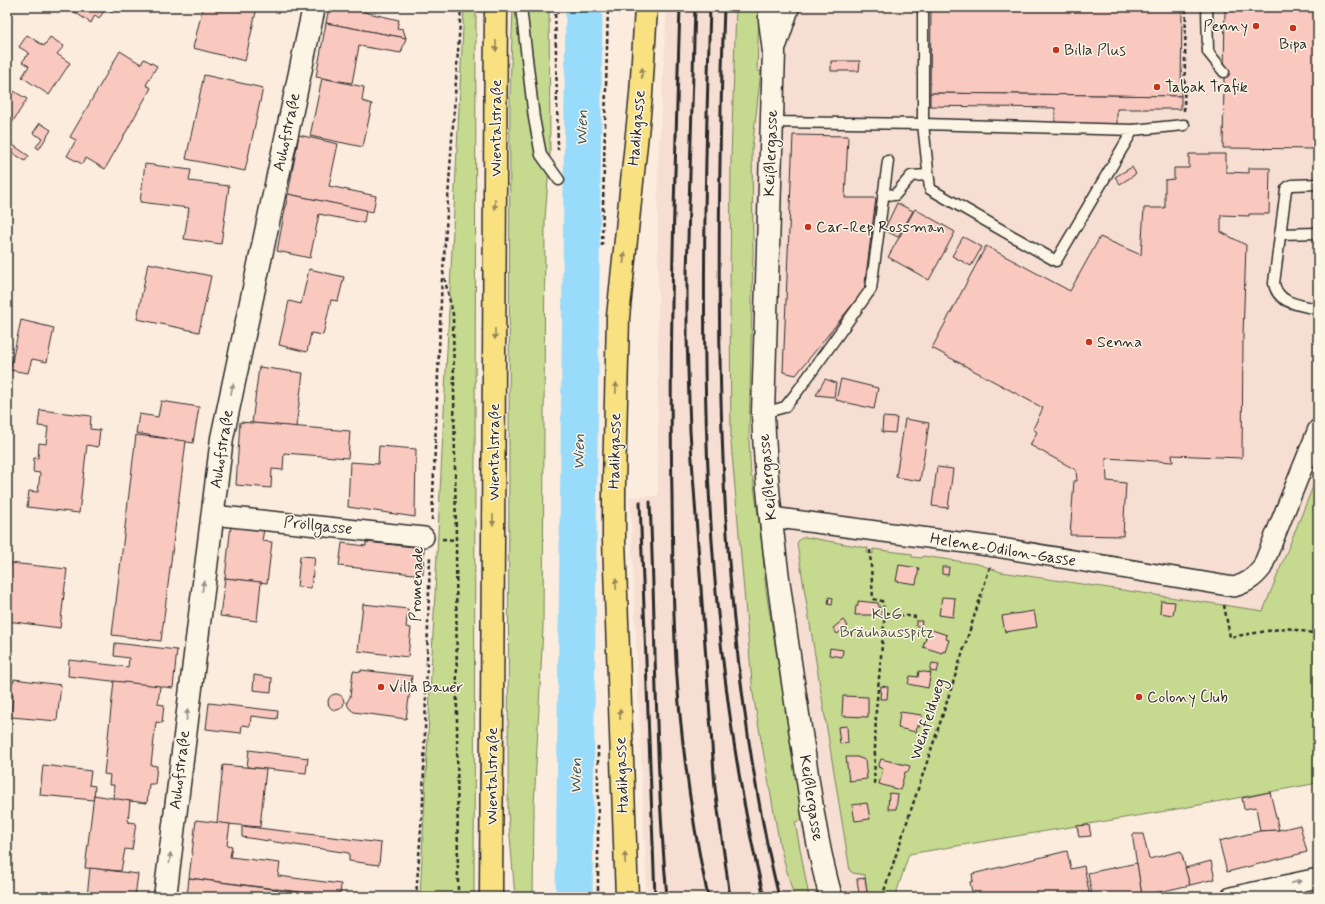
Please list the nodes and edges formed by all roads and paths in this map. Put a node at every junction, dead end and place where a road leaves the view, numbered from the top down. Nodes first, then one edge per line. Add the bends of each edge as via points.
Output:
1 (314, 7) edge
2 (461, 7) edge
3 (496, 7) edge
4 (521, 7) edge
5 (555, 7) edge
6 (646, 7) edge
7 (770, 7) edge
8 (788, 7) edge
9 (923, 7) edge
10 (1186, 7) edge
11 (1207, 7) edge
12 (774, 52) junction
13 (1224, 72) dead end
14 (772, 122) junction
15 (923, 124) junction
16 (1184, 125) joint
17 (1133, 130) junction
18 (888, 161) dead end
19 (928, 176) junction
20 (559, 180) joint
21 (1318, 184) edge
22 (883, 194) junction
23 (1318, 233) edge
24 (1280, 234) junction
25 (442, 272) junction
26 (1318, 309) edge
27 (763, 413) junction
28 (1318, 429) edge
29 (212, 515) junction
30 (771, 517) junction
31 (869, 530) junction
32 (429, 538) junction
33 (996, 547) junction
34 (1234, 587) junction
35 (885, 613) junction
36 (916, 617) dead end
37 (1318, 634) edge
38 (874, 787) dead end
39 (1318, 878) edge
40 (165, 897) edge
41 (416, 897) edge
42 (458, 897) edge
43 (491, 897) edge
44 (627, 897) edge
45 (831, 897) edge
46 (882, 897) edge
47 (1231, 897) edge

29 -> 1 street, Auhofstraße via 222,438
2 - 25 path, Promenade
3 -> 43 main road, Wientalstraße
4 - 20 lane via 541,155
5 - 20 path
44 -> 6 main road, Hadikgasse via 614,483 618,317 641,95
7 - 12 street, Keißlergasse
8 - 12 street, Keißlergasse
9 - 15 lane
10 - 16 path
11 - 13 lane via 1208,52
12 - 14 street, Keißlergasse
14 - 15 lane
14 - 27 street, Keißlergasse
15 - 17 lane
15 - 19 lane
16 - 17 lane
17 - 19 lane via 1056,261 930,189
18 - 22 lane
19 - 22 lane via 911,176 894,195
21 - 24 lane via 1292,185 1286,189
22 - 27 lane via 871,290 785,407
23 - 24 lane
24 - 26 lane via 1274,289 1288,302
25 - 32 path, Promenade
25 - 42 path via 453,314
27 - 30 street, Keißlergasse
28 - 34 street via 1262,568 1254,578
29 - 32 street, Pröllgasse
40 -> 29 street, Auhofstraße
30 - 31 street, Helene-Odilon-Gasse
30 - 45 street, Keißlergasse via 788,654 817,835
31 - 33 street, Helene-Odilon-Gasse
31 - 35 path via 873,599 882,601
32 - 41 path, Promenade via 423,801
33 - 34 street, Helene-Odilon-Gasse
33 - 46 path, Weinfeldweg
34 - 37 path via 1224,606 1230,637 1286,628
35 - 36 path
35 - 38 path via 876,710
47 -> 39 street

